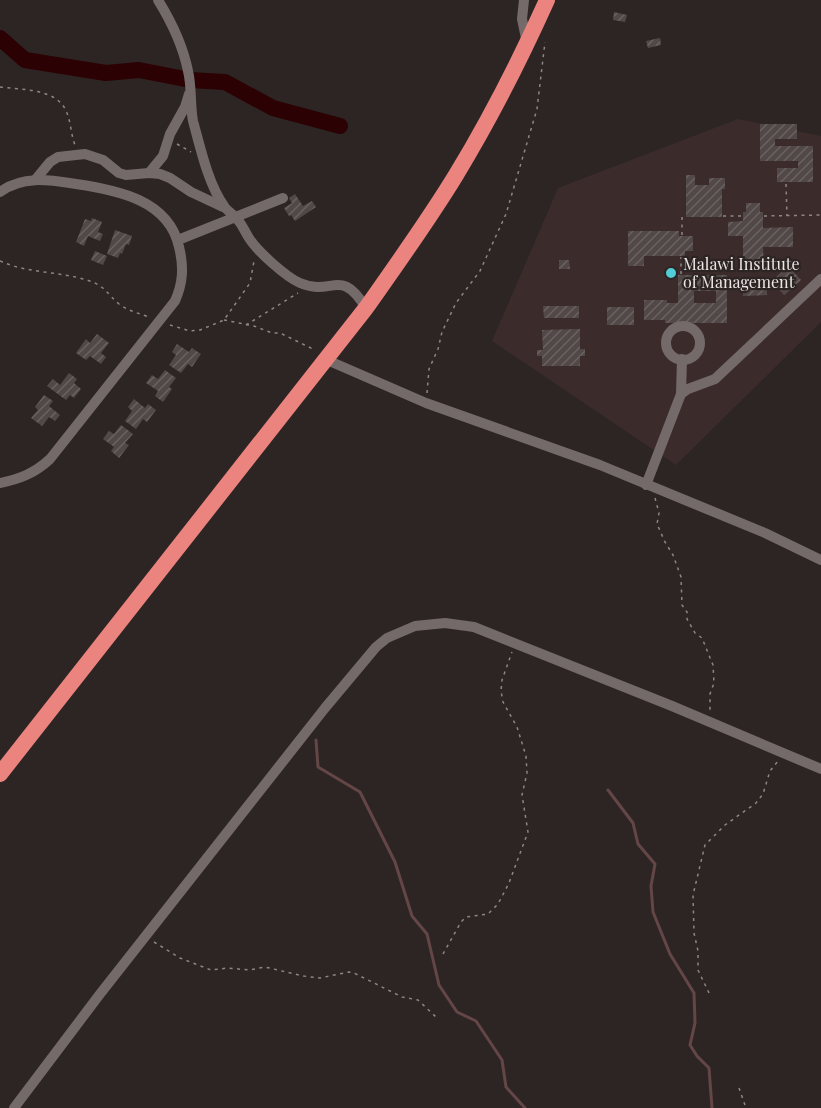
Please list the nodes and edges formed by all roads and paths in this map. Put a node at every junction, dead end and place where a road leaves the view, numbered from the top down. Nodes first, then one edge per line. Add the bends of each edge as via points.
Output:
1 (158, 0) edge
2 (525, 0) edge
3 (547, 0) edge
4 (544, 42) dead end
5 (527, 43) junction
6 (190, 80) junction
7 (0, 87) edge
8 (170, 134) junction
9 (85, 154) junction
10 (203, 157) junction
11 (149, 173) junction
12 (36, 179) junction
13 (786, 184) dead end
14 (0, 192) edge
15 (283, 198) dead end
16 (225, 208) junction
17 (821, 215) edge
18 (723, 216) dead end
19 (742, 216) dead end
20 (764, 216) dead end
21 (787, 216) junction
22 (685, 217) dead end
23 (237, 218) junction
24 (682, 235) dead end
25 (178, 240) junction
26 (253, 243) junction
27 (681, 257) dead end
28 (0, 261) edge
29 (681, 274) dead end
30 (821, 279) edge
31 (316, 286) junction
32 (366, 308) junction
33 (224, 320) junction
34 (159, 321) junction
35 (246, 325) junction
36 (329, 357) junction
37 (682, 359) dead end
38 (681, 394) junction
39 (426, 402) junction
40 (0, 483) edge
41 (652, 487) junction
42 (821, 560) edge
43 (515, 643) junction
44 (710, 724) junction
45 (784, 753) junction
46 (821, 769) edge
47 (0, 774) edge
48 (146, 936) junction
49 (443, 954) dead end
50 (709, 993) dead end
51 (436, 1017) dead end
52 (740, 1088) dead end
53 (14, 1108) edge
54 (746, 1108) edge

1 - 6 street via 180,46
2 - 5 street via 522,19
3 - 5 highway
4 - 39 path via 537,109 506,214 480,271 456,303 442,332 429,369
5 - 32 highway via 456,175
6 - 8 street via 185,107
6 - 10 street
7 - 9 path via 54,96 62,102 75,146
8 - 10 path via 182,148
8 - 11 street via 163,156
9 - 11 street via 103,160 119,173
9 - 12 street via 58,157
10 - 16 street
11 - 16 street via 170,178
12 - 14 street via 13,184
12 - 25 street via 126,194 145,202 164,216
13 - 21 path
15 - 23 street
16 - 23 street
17 - 21 path
18 - 19 path
20 - 21 path
22 - 24 path
23 - 25 street
23 - 26 street
25 - 34 street via 182,279 175,301
26 - 31 street via 290,277
26 - 33 path via 255,257 250,283
27 - 29 path
28 - 34 path via 27,271 88,280 111,294 117,303
30 - 38 street via 716,379
31 - 32 street via 351,288
31 - 35 path
32 - 36 highway
33 - 34 path via 190,331
33 - 35 path
34 - 40 street via 50,459 31,474
35 - 36 path via 280,333
36 - 39 street
36 - 47 highway
37 - 38 street
38 - 41 street
39 - 41 street
41 - 42 street
41 - 44 path via 659,513 657,524 678,566 687,620 702,638 712,665
43 - 44 street
43 - 48 street via 474,627 445,622 415,626 387,638 325,708
43 - 49 path via 501,680 501,691 526,756 522,795 528,832 498,904 488,914 466,917
44 - 45 street
45 - 46 street
45 - 50 path via 770,771 756,803 705,844 693,904 698,970
48 - 51 path via 204,969 265,967 320,978 354,973 402,997 418,1000
48 - 53 street
52 - 54 path

